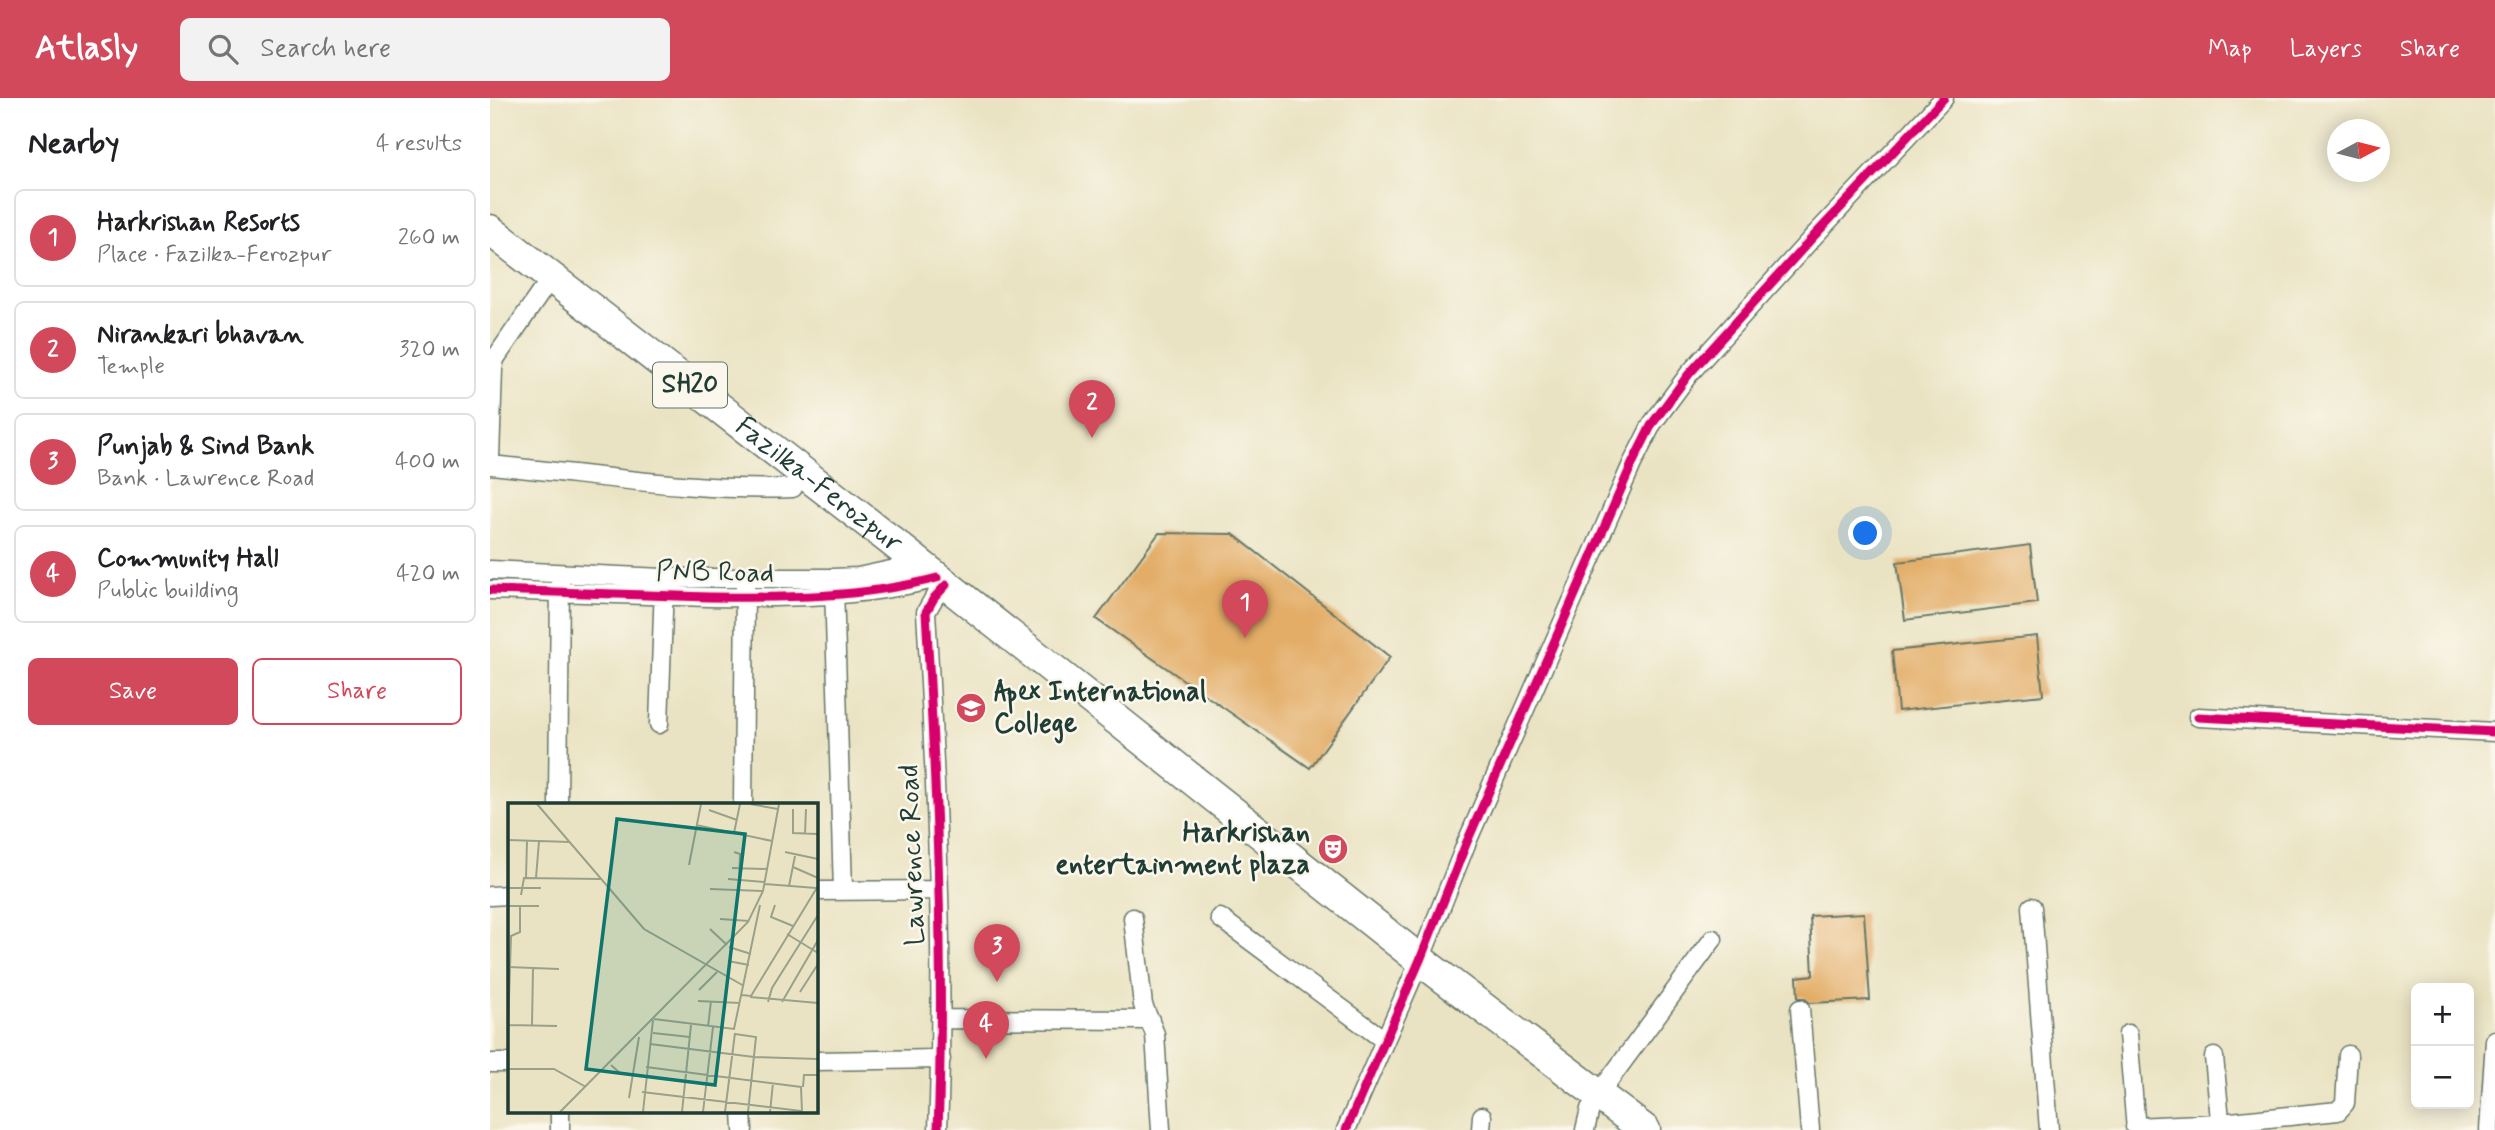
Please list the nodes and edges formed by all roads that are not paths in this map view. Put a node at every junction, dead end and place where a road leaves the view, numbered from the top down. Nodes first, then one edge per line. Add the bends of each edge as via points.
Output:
1 (1944, 98) edge
2 (490, 230) edge
3 (490, 252) edge
4 (541, 292) junction
5 (490, 458) edge
6 (490, 465) edge
7 (793, 488) junction
8 (490, 551) edge
9 (490, 570) edge
10 (745, 578) junction
11 (833, 578) junction
12 (925, 580) junction
13 (560, 582) junction
14 (664, 587) junction
15 (490, 590) edge
16 (835, 596) junction
17 (745, 597) junction
18 (2199, 717) dead end
19 (659, 724) dead end
20 (2495, 732) edge
21 (558, 803) edge
22 (743, 803) edge
23 (938, 890) junction
24 (817, 891) edge
25 (843, 891) junction
26 (508, 895) edge
27 (490, 896) edge
28 (2032, 907) dead end
29 (1133, 918) dead end
30 (1220, 918) dead end
31 (1713, 939) dead end
32 (1416, 967) junction
33 (1800, 1009) dead end
34 (940, 1019) junction
35 (1150, 1020) junction
36 (2128, 1034) dead end
37 (1384, 1040) junction
38 (2495, 1040) edge
39 (2348, 1055) dead end
40 (2214, 1057) dead end
41 (941, 1059) junction
42 (817, 1061) edge
43 (490, 1063) edge
44 (508, 1063) edge
45 (1591, 1111) edge
46 (560, 1112) edge
47 (742, 1112) edge
48 (2221, 1127) edge
49 (2136, 1128) edge
50 (560, 1130) edge
51 (743, 1130) edge
52 (938, 1130) edge
53 (1161, 1130) edge
54 (1346, 1130) edge
55 (1618, 1130) edge
56 (1645, 1130) edge
57 (1810, 1130) edge
58 (2049, 1130) edge
59 (2489, 1130) edge

1 - 32 street via 1698,364 1652,424
2 - 12 main road, Fazilka-Ferozpur / SH20
3 - 4 main road, Fazilka-Ferozpur / SH20
4 - 5 street via 495,359
4 - 7 main road, Fazilka-Ferozpur / SH20
6 - 7 street via 711,487
7 - 12 main road, Fazilka-Ferozpur / SH20
8 - 9 street
9 - 13 street, PNB Road
10 - 11 street, PNB Road
10 - 14 street, PNB Road
10 - 17 street
11 - 12 street, PNB Road
11 - 16 street
12 - 16 street, PNB Road via 878,592
12 - 23 street, Lawrence Road
12 - 32 main road, Fazilka-Ferozpur / SH20 via 1161,774
13 - 14 street, PNB Road
13 - 15 street, PNB Road
13 - 21 street
14 - 17 street, PNB Road
14 - 19 street
16 - 17 street, PNB Road
16 - 25 street
17 - 22 street
18 - 20 street
23 - 25 street
23 - 34 street, Lawrence Road
24 - 25 street
26 - 27 street
28 - 58 street
29 - 35 street via 1143,1005
30 - 37 street
31 - 45 street
32 - 37 street
32 - 45 main road, Fazilka-Ferozpur / SH20
33 - 57 street
34 - 35 street
34 - 41 street, Lawrence Road
35 - 53 street via 1157,1048
36 - 49 street
37 - 54 street
38 - 59 street
39 - 48 street via 2345,1104 2338,1111
40 - 48 street
41 - 42 street
41 - 52 street, Lawrence Road
43 - 44 street
45 - 55 main road, Fazilka-Ferozpur / SH20
45 - 56 main road, Fazilka-Ferozpur / SH20
46 - 50 street
47 - 51 street
48 - 49 street

